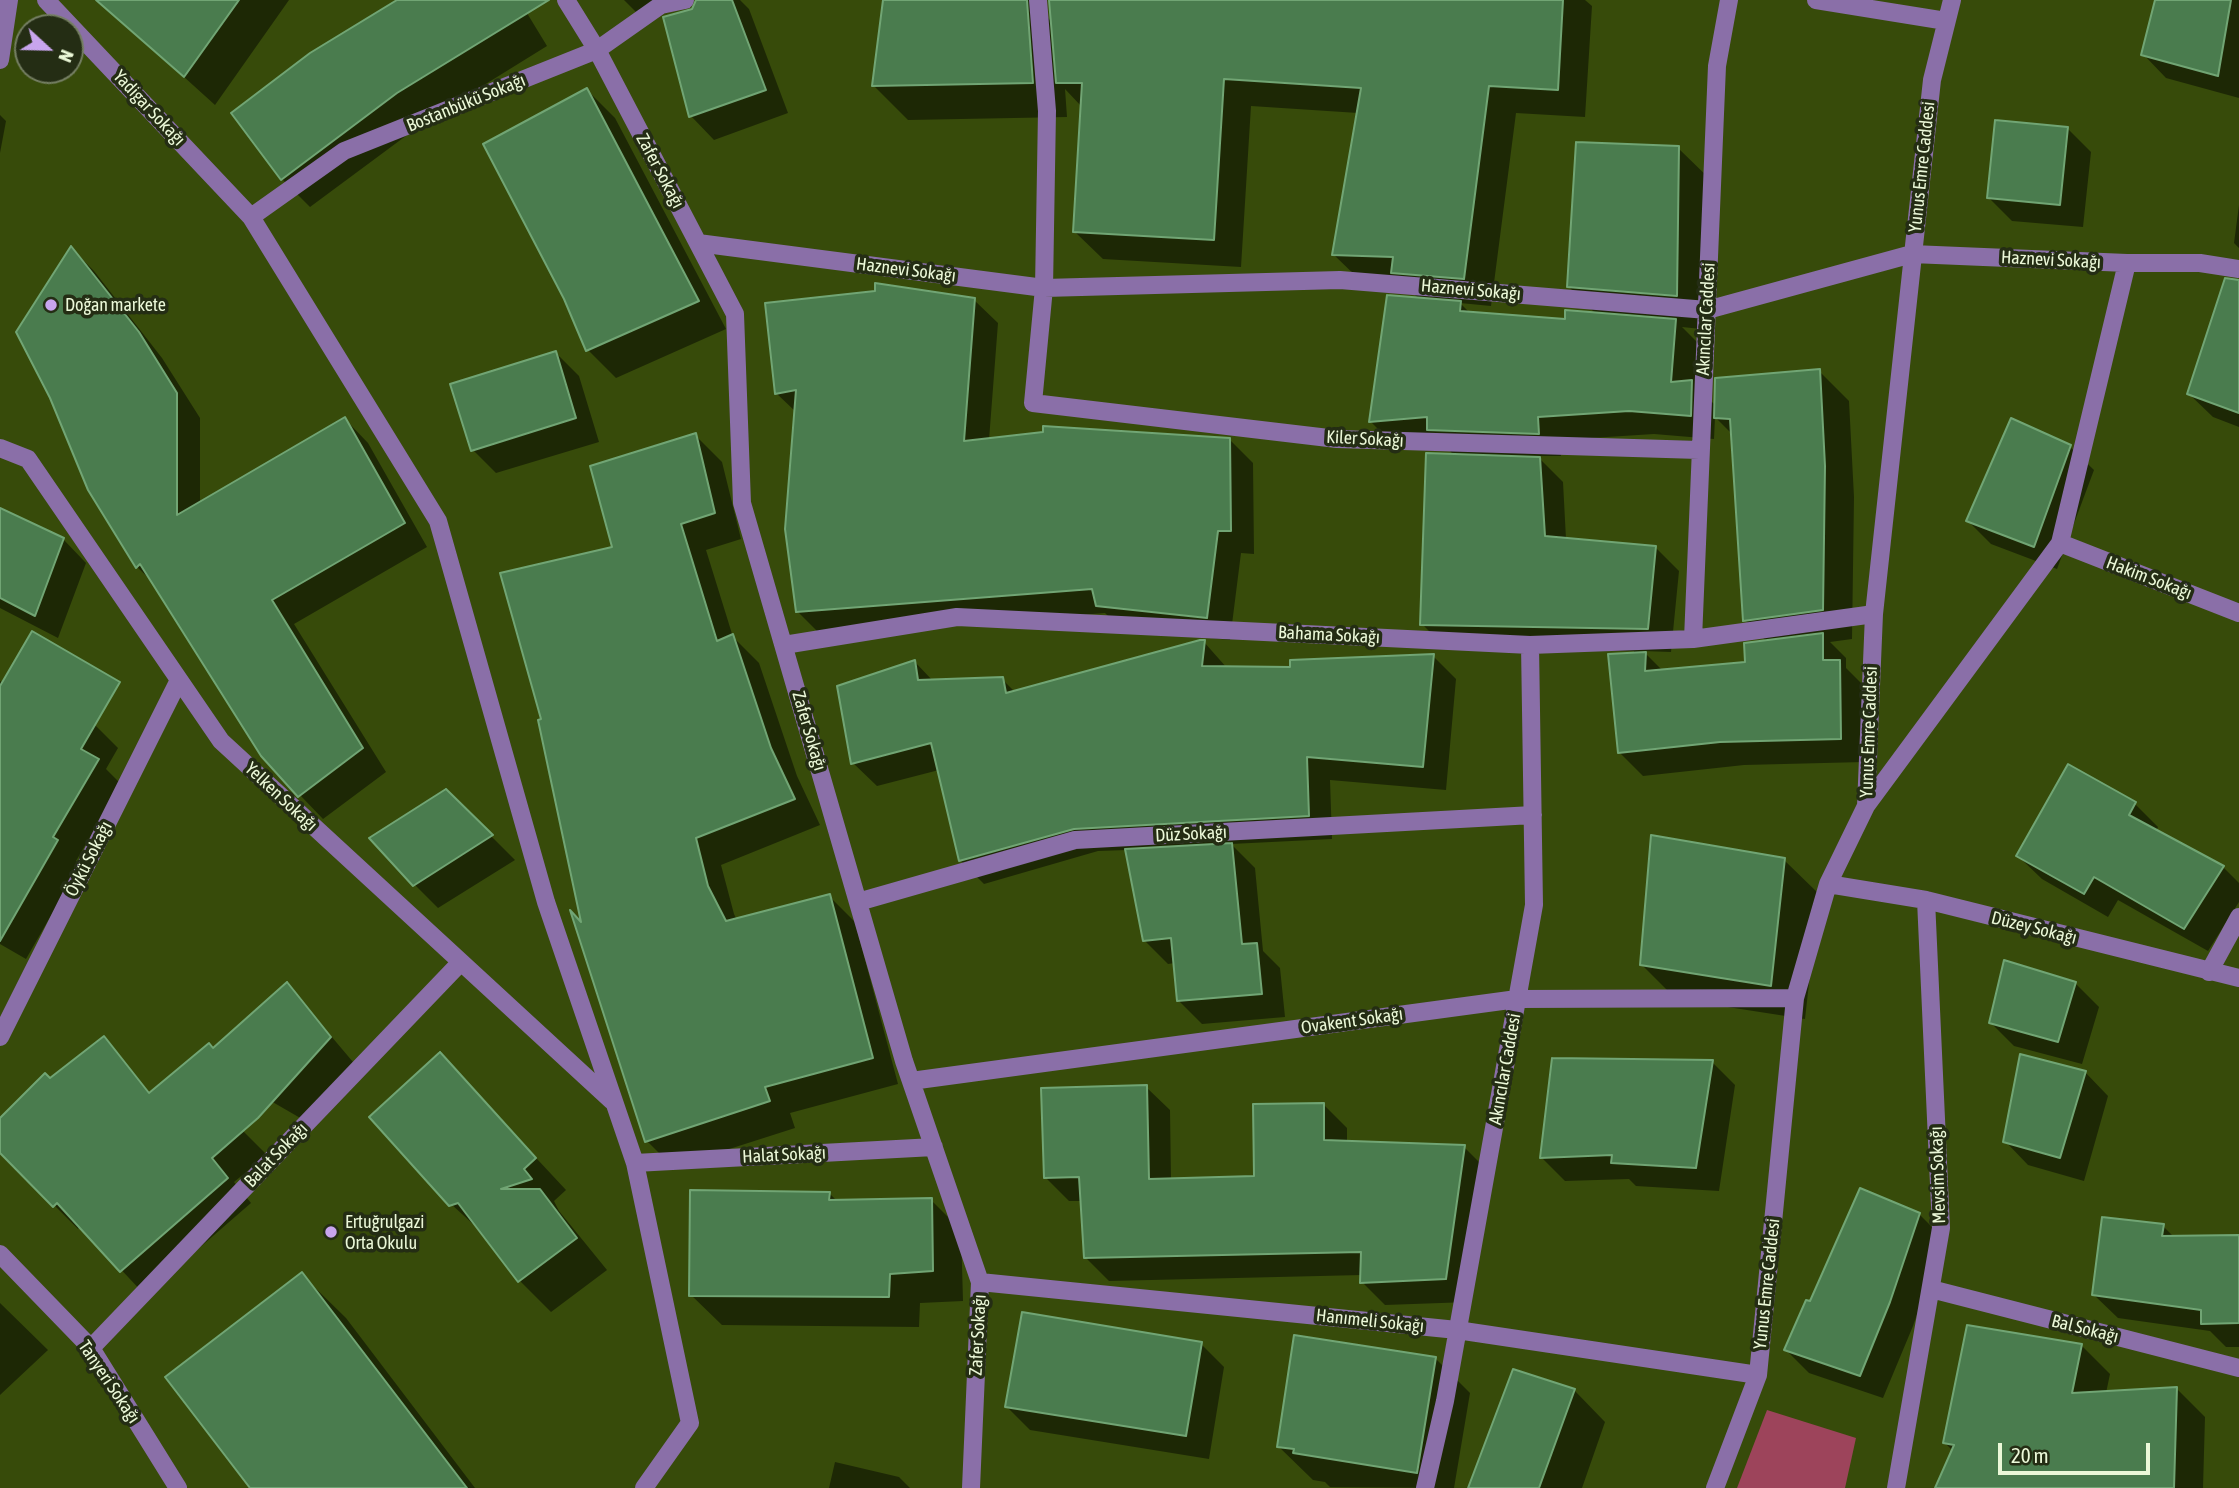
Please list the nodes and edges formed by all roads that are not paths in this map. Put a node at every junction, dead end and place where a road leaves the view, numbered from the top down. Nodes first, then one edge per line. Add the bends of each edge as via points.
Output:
1 (9, 0) edge
2 (46, 0) edge
3 (566, 0) edge
4 (685, 0) edge
5 (1038, 0) edge
6 (1729, 0) edge
7 (1816, 0) edge
8 (1952, 0) edge
9 (1946, 21) junction
10 (597, 50) junction
11 (0, 60) edge
12 (251, 217) junction
13 (698, 243) junction
14 (1912, 254) junction
15 (2127, 264) junction
16 (2239, 270) edge
17 (1044, 288) junction
18 (1707, 310) junction
19 (0, 448) edge
20 (1699, 450) junction
21 (2060, 543) junction
22 (2239, 613) edge
23 (1874, 614) junction
24 (1693, 639) junction
25 (784, 645) junction
26 (1530, 645) junction
27 (179, 680) junction
28 (1866, 806) junction
29 (1533, 815) junction
30 (1828, 884) junction
31 (1926, 900) junction
32 (858, 902) junction
33 (2239, 917) edge
34 (461, 962) junction
35 (2209, 972) junction
36 (2239, 978) edge
37 (1795, 998) junction
38 (1517, 999) junction
39 (0, 1037) edge
40 (911, 1081) junction
41 (615, 1104) junction
42 (934, 1147) junction
43 (635, 1163) junction
44 (0, 1254) edge
45 (980, 1282) junction
46 (1931, 1289) junction
47 (1457, 1330) junction
48 (91, 1348) junction
49 (2239, 1368) edge
50 (1758, 1375) junction
51 (178, 1488) edge
52 (644, 1488) edge
53 (971, 1488) edge
54 (1425, 1488) edge
55 (1715, 1488) edge
56 (1896, 1488) edge

1 - 11 street
2 - 12 street, Yadigar Sokağı
3 - 10 street, Zafer Sokağı
4 - 10 street, Bostanbükü Sokağı via 661,5
5 - 17 street via 1047,111
6 - 18 street, Akıncılar Caddesi via 1717,66
7 - 9 street
8 - 9 street, Yunus Emre Caddesi
9 - 14 street, Yunus Emre Caddesi via 1932,80
10 - 12 street, Bostanbükü Sokağı via 344,151
10 - 13 street, Zafer Sokağı
12 - 41 street, Yadigar Sokağı via 438,521 546,902
13 - 17 street, Haznevi Sokağı
13 - 25 street, Zafer Sokağı via 735,314 742,503
14 - 15 street, Haznevi Sokağı
14 - 18 street, Haznevi Sokağı
14 - 23 street, Yunus Emre Caddesi
15 - 16 street, Haznevi Sokağı via 2200,263
15 - 21 street
17 - 18 street, Haznevi Sokağı via 1340,279
17 - 20 street, Kiler Sokağı via 1033,403 1337,439
18 - 20 street, Akıncılar Caddesi
19 - 27 street, Yelken Sokağı via 28,459
20 - 24 street, Akıncılar Caddesi
21 - 22 street, Hakim Sokağı
21 - 28 street
23 - 24 street, Bahama Sokağı
23 - 28 street, Yunus Emre Caddesi
24 - 26 street, Bahama Sokağı
25 - 26 street, Bahama Sokağı via 957,617
25 - 32 street, Zafer Sokağı
26 - 29 street, Akıncılar Caddesi
27 - 34 street, Yelken Sokağı via 220,741
27 - 39 street, Öykü Sokağı
28 - 30 street, Yunus Emre Caddesi
29 - 32 street, Düz Sokağı via 1075,840
29 - 38 street, Akıncılar Caddesi via 1534,905
30 - 31 street, Düzey Sokağı
30 - 37 street, Yunus Emre Caddesi
31 - 35 street, Düzey Sokağı
31 - 46 street, Mevsim Sokağı via 1941,1228
32 - 40 street, Zafer Sokağı
33 - 35 street
34 - 41 street, Yelken Sokağı
34 - 48 street, Balat Sokağı
35 - 36 street, Düzey Sokağı
37 - 38 street, Ovakent Sokağı
37 - 50 street, Yunus Emre Caddesi
38 - 40 street, Ovakent Sokağı
38 - 47 street, Akıncılar Caddesi
40 - 42 street, Zafer Sokağı
41 - 43 street, Yadigar Sokağı
42 - 43 street, Halat Sokağı
42 - 45 street, Zafer Sokağı
43 - 52 street, Yadigar Sokağı via 690,1423
44 - 48 street, Tanyeri Sokağı
45 - 47 street, Hanımeli Sokağı
45 - 53 street, Zafer Sokağı
46 - 49 street, Bal Sokağı
46 - 56 street, Mevsim Sokağı
47 - 50 street, Hanımeli Sokağı
47 - 54 street, Akıncılar Caddesi
48 - 51 street, Tanyeri Sokağı
50 - 55 street, Yunus Emre Caddesi

